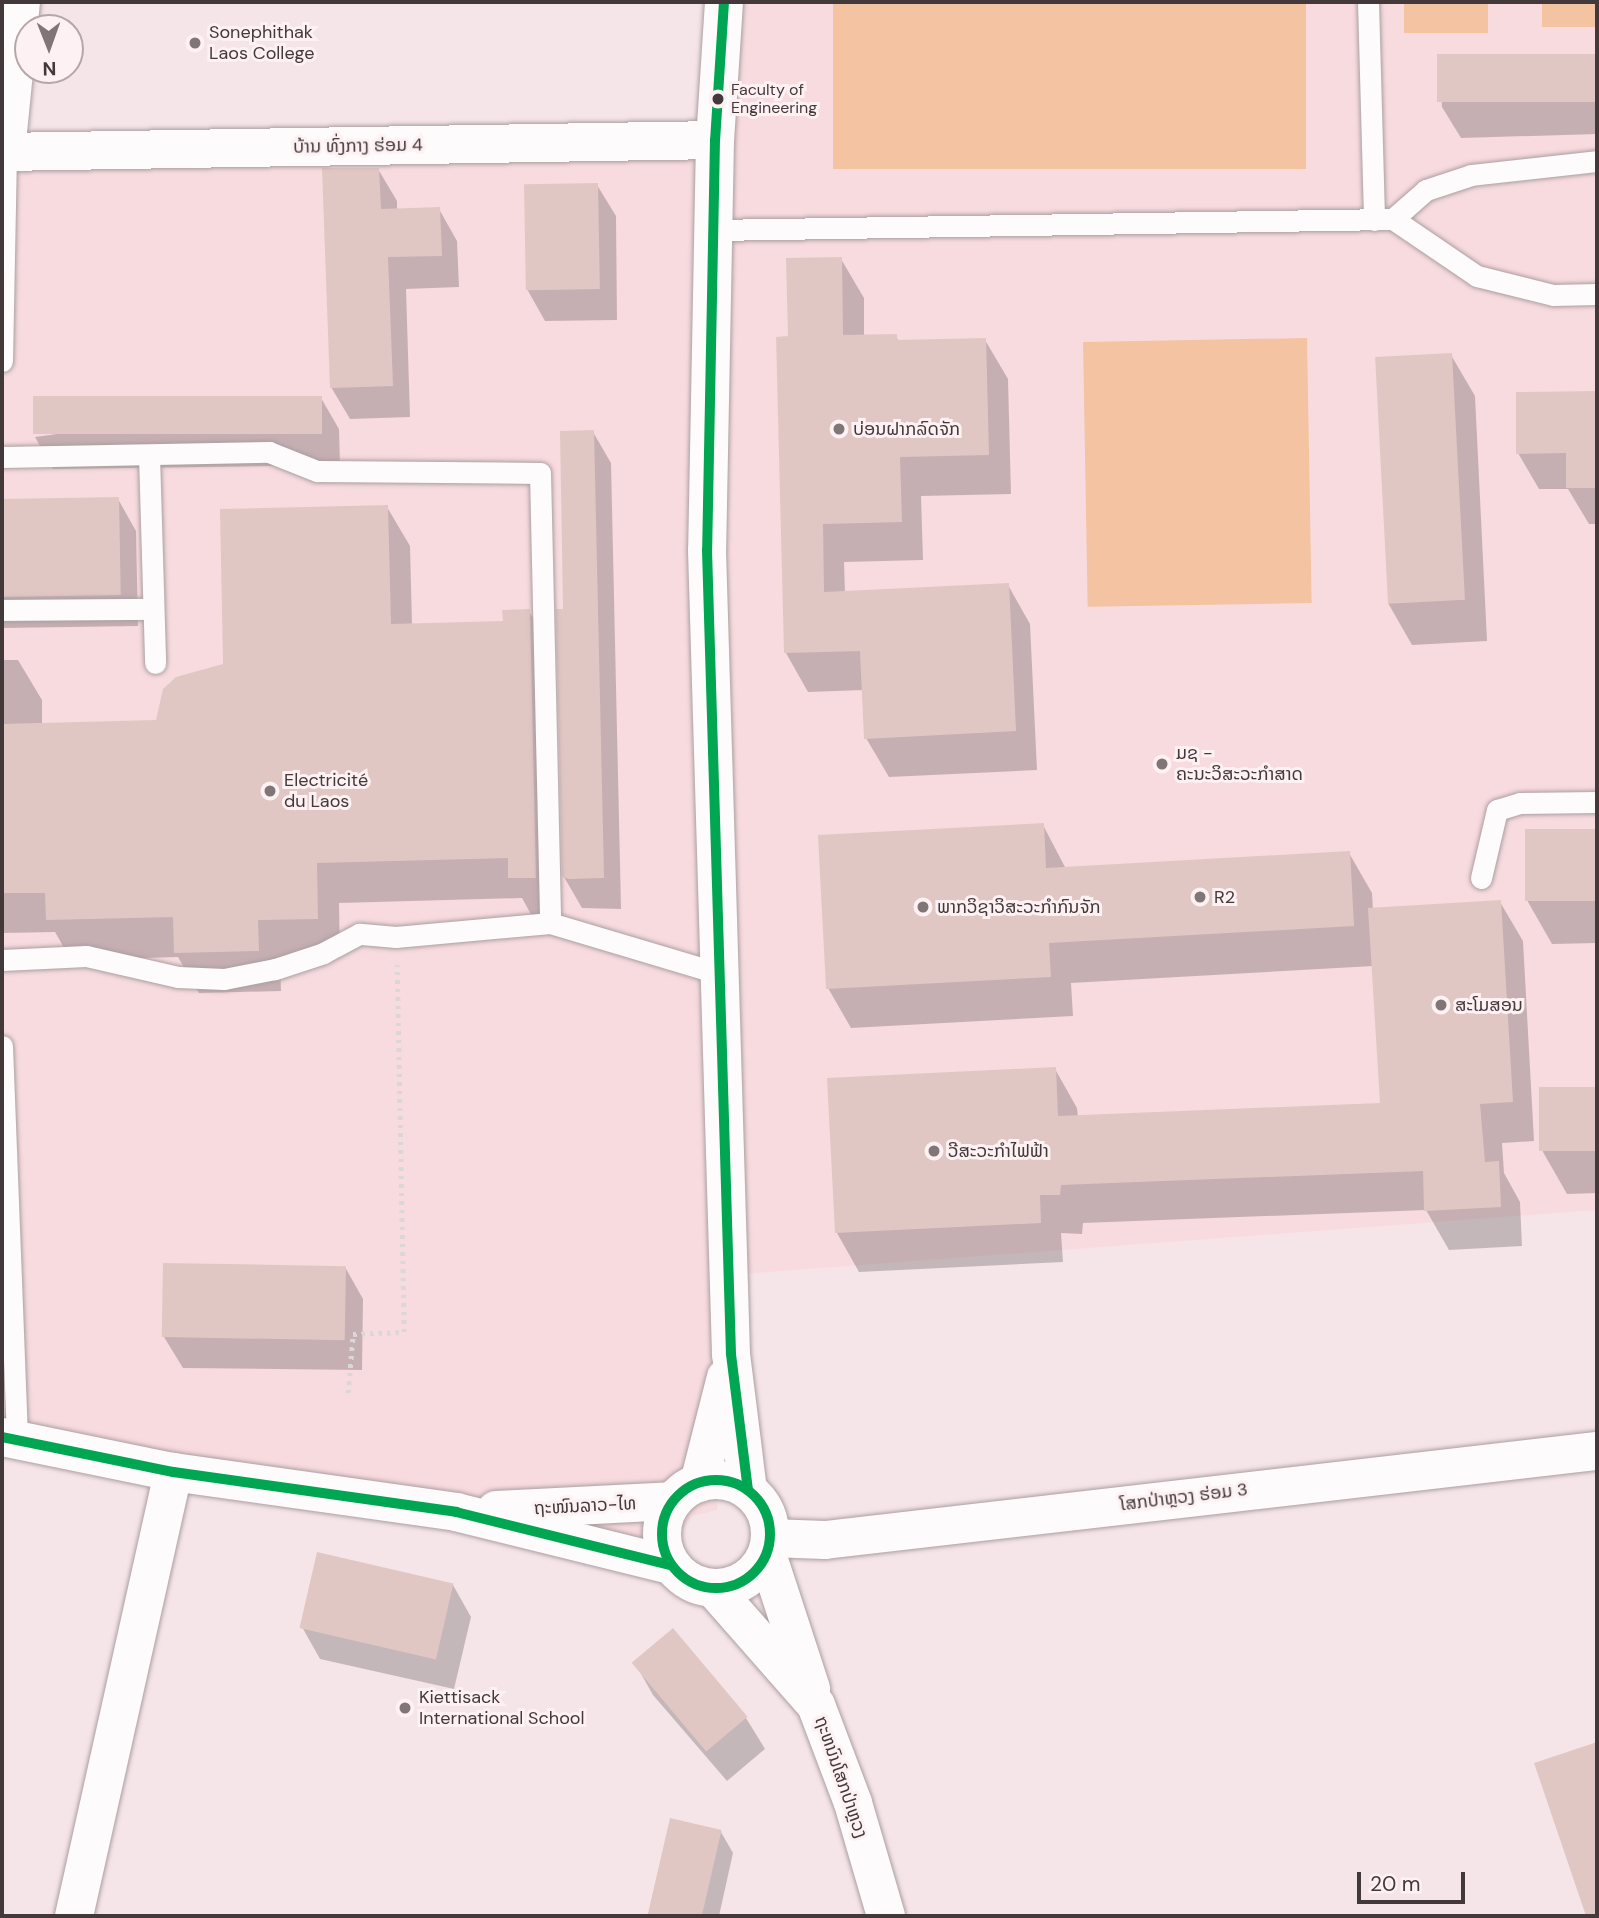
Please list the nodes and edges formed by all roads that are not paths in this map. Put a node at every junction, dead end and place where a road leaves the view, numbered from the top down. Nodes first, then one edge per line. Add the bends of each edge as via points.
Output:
1 (21, 2) edge
2 (724, 2) edge
3 (1368, 2) edge
4 (715, 141) junction
5 (4, 152) edge
6 (1597, 161) edge
7 (1384, 220) junction
8 (713, 230) junction
9 (1597, 294) edge
10 (2, 361) edge
11 (149, 455) junction
12 (2, 457) edge
13 (153, 609) junction
14 (2, 610) edge
15 (155, 663) dead end
16 (1597, 802) edge
17 (1481, 878) dead end
18 (550, 923) junction
19 (2, 960) edge
20 (721, 974) junction
21 (2, 1046) edge
22 (2, 1073) edge
23 (4, 1167) edge
24 (731, 1354) junction
25 (9, 1438) edge
26 (1597, 1451) edge
27 (173, 1472) junction
28 (748, 1490) junction
29 (686, 1492) junction
30 (456, 1512) junction
31 (769, 1546) junction
32 (670, 1565) junction
33 (714, 1588) junction
34 (816, 1705) junction
35 (74, 1916) edge
36 (886, 1916) edge

1 - 5 street
2 - 4 street
3 - 7 lane
4 - 5 street, ບ້ານ ທົ່ງກາງ ຮ່ອມ 4
4 - 8 street
5 - 10 lane
6 - 7 lane via 1471,175 1426,190
7 - 8 lane
7 - 9 lane via 1476,276 1553,295
8 - 20 street via 707,550
11 - 12 lane
11 - 13 lane
11 - 18 lane via 269,452 317,471 540,473
13 - 14 lane
13 - 15 lane
16 - 17 lane via 1520,803 1497,810
18 - 19 lane via 396,937 359,934 299,961 224,979 178,977 86,956
18 - 20 lane
20 - 24 street
21 - 22 lane
22 - 23 lane
23 - 25 lane
24 - 28 street
24 - 29 street
25 - 27 street, ຖະໜົນລາວ-ໄທ
26 - 31 street, ໂສກປ່າຫຼວງ ຮ່ອມ 3
27 - 30 street, ຖະໜົນລາວ-ໄທ
27 - 35 street
28 - 29 street via 731,1482
28 - 31 street via 769,1520
29 - 30 street, ຖະໜົນລາວ-ໄທ
29 - 32 street via 661,1532
30 - 32 street, ຖະໜົນລາວ-ໄທ
31 - 33 street via 747,1579
31 - 34 street
32 - 33 street via 682,1577
33 - 34 street, ຖະຫນົນໂສກປ່າຫຼວງ
34 - 36 street, ຖະຫນົນໂສກປ່າຫຼວງ

